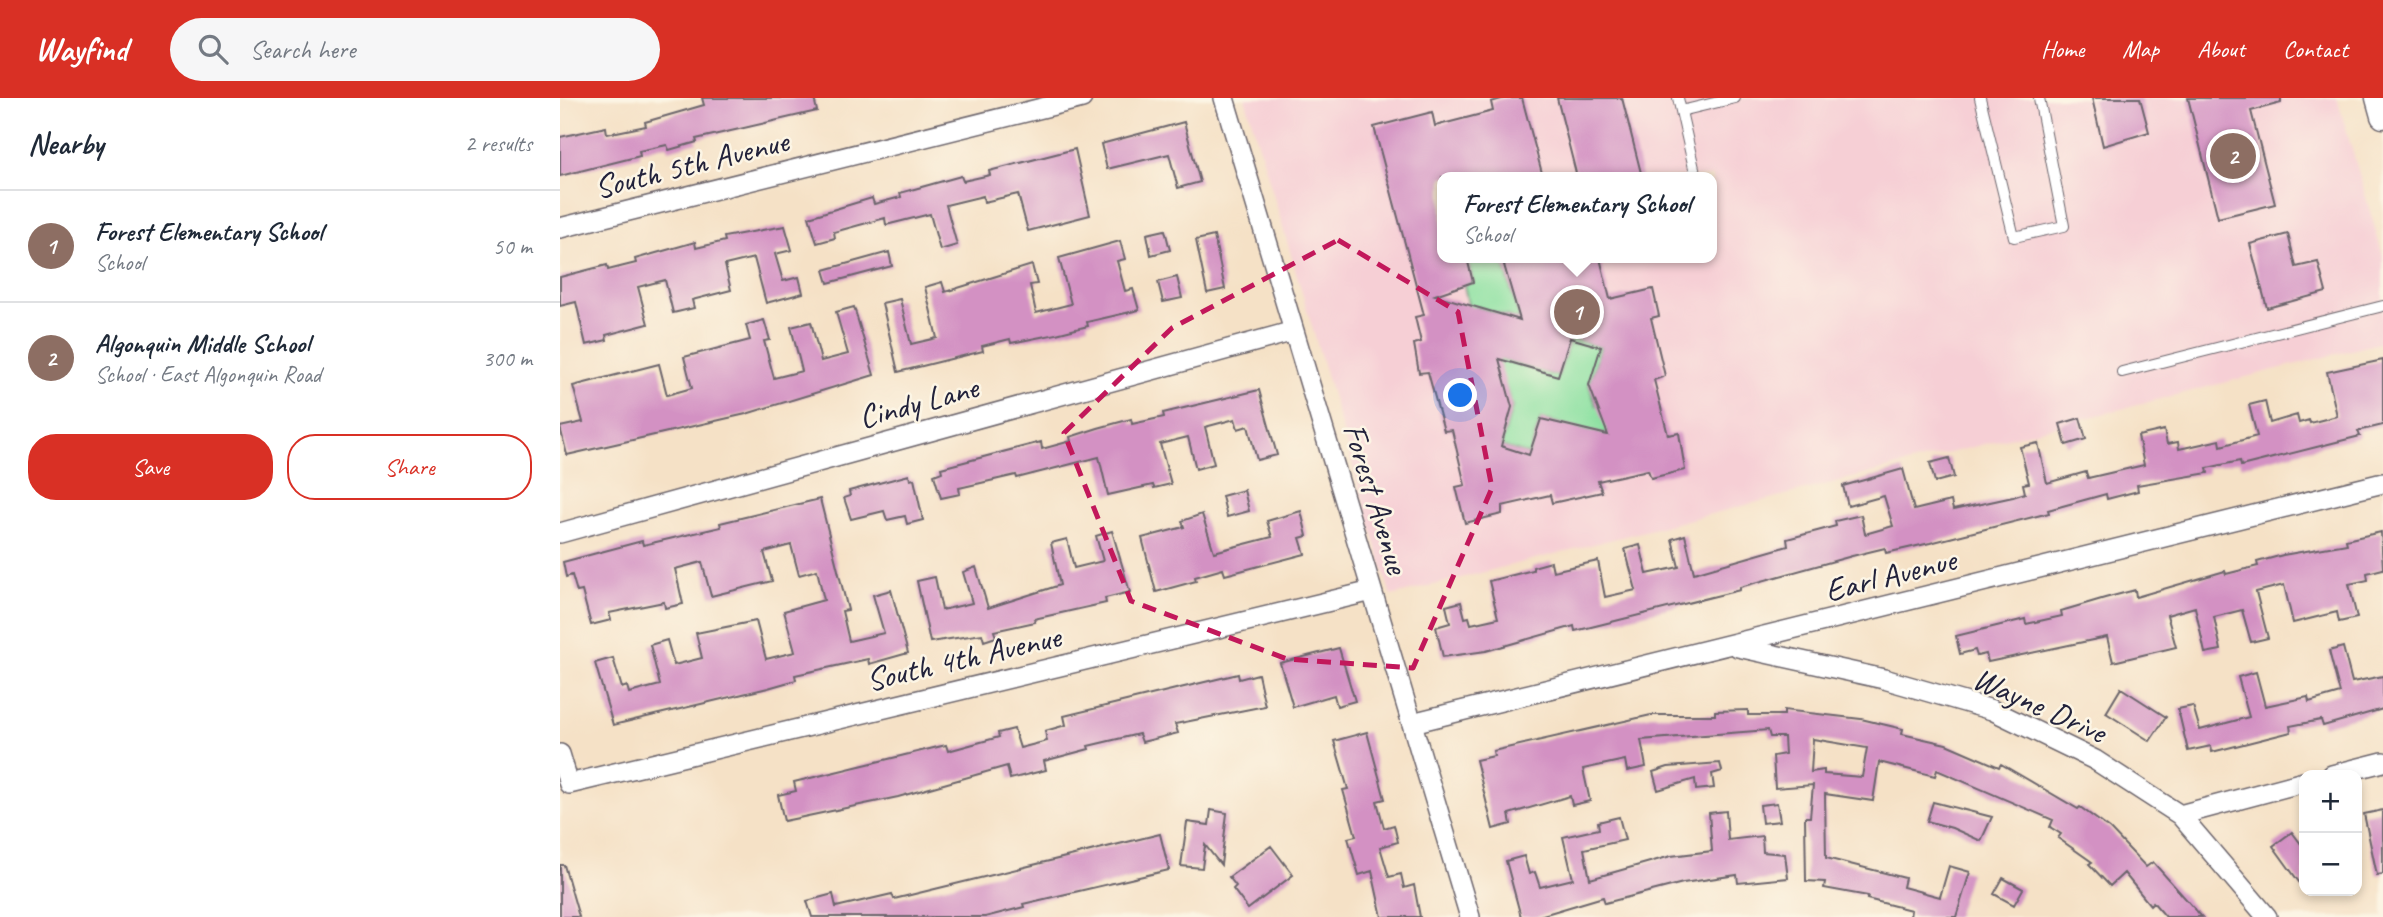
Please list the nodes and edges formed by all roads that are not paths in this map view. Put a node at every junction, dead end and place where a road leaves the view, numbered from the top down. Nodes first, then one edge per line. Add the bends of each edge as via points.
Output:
1 (1082, 98) edge
2 (1224, 98) edge
3 (1678, 98) edge
4 (1735, 98) edge
5 (1980, 98) edge
6 (2039, 98) edge
7 (2378, 98) edge
8 (1706, 101) edge
9 (1681, 111) junction
10 (2383, 116) edge
11 (1695, 172) edge
12 (560, 228) edge
13 (2383, 306) edge
14 (1294, 331) junction
15 (2122, 372) dead end
16 (2383, 483) edge
17 (560, 533) edge
18 (1372, 591) junction
19 (1733, 646) junction
20 (1412, 723) junction
21 (560, 754) edge
22 (2383, 762) edge
23 (2352, 770) edge
24 (2299, 783) edge
25 (2180, 815) junction
26 (1470, 917) edge
27 (2267, 917) edge

1 - 12 street, South 5th Avenue
2 - 14 street, Forest Avenue
3 - 9 lane
4 - 8 lane
5 - 6 lane via 2014,237 2064,226
7 - 10 street
8 - 9 lane
9 - 11 lane
13 - 15 lane
14 - 17 street, Cindy Lane
14 - 18 street, Forest Avenue
16 - 19 street, Earl Avenue
18 - 20 street, Forest Avenue
18 - 21 street, South 4th Avenue via 569,784
19 - 20 street, Earl Avenue
19 - 25 street, Wayne Drive via 1884,679 1992,710 2095,760
20 - 26 street, Forest Avenue
22 - 23 street
24 - 25 street
25 - 27 street, Wayne Drive

